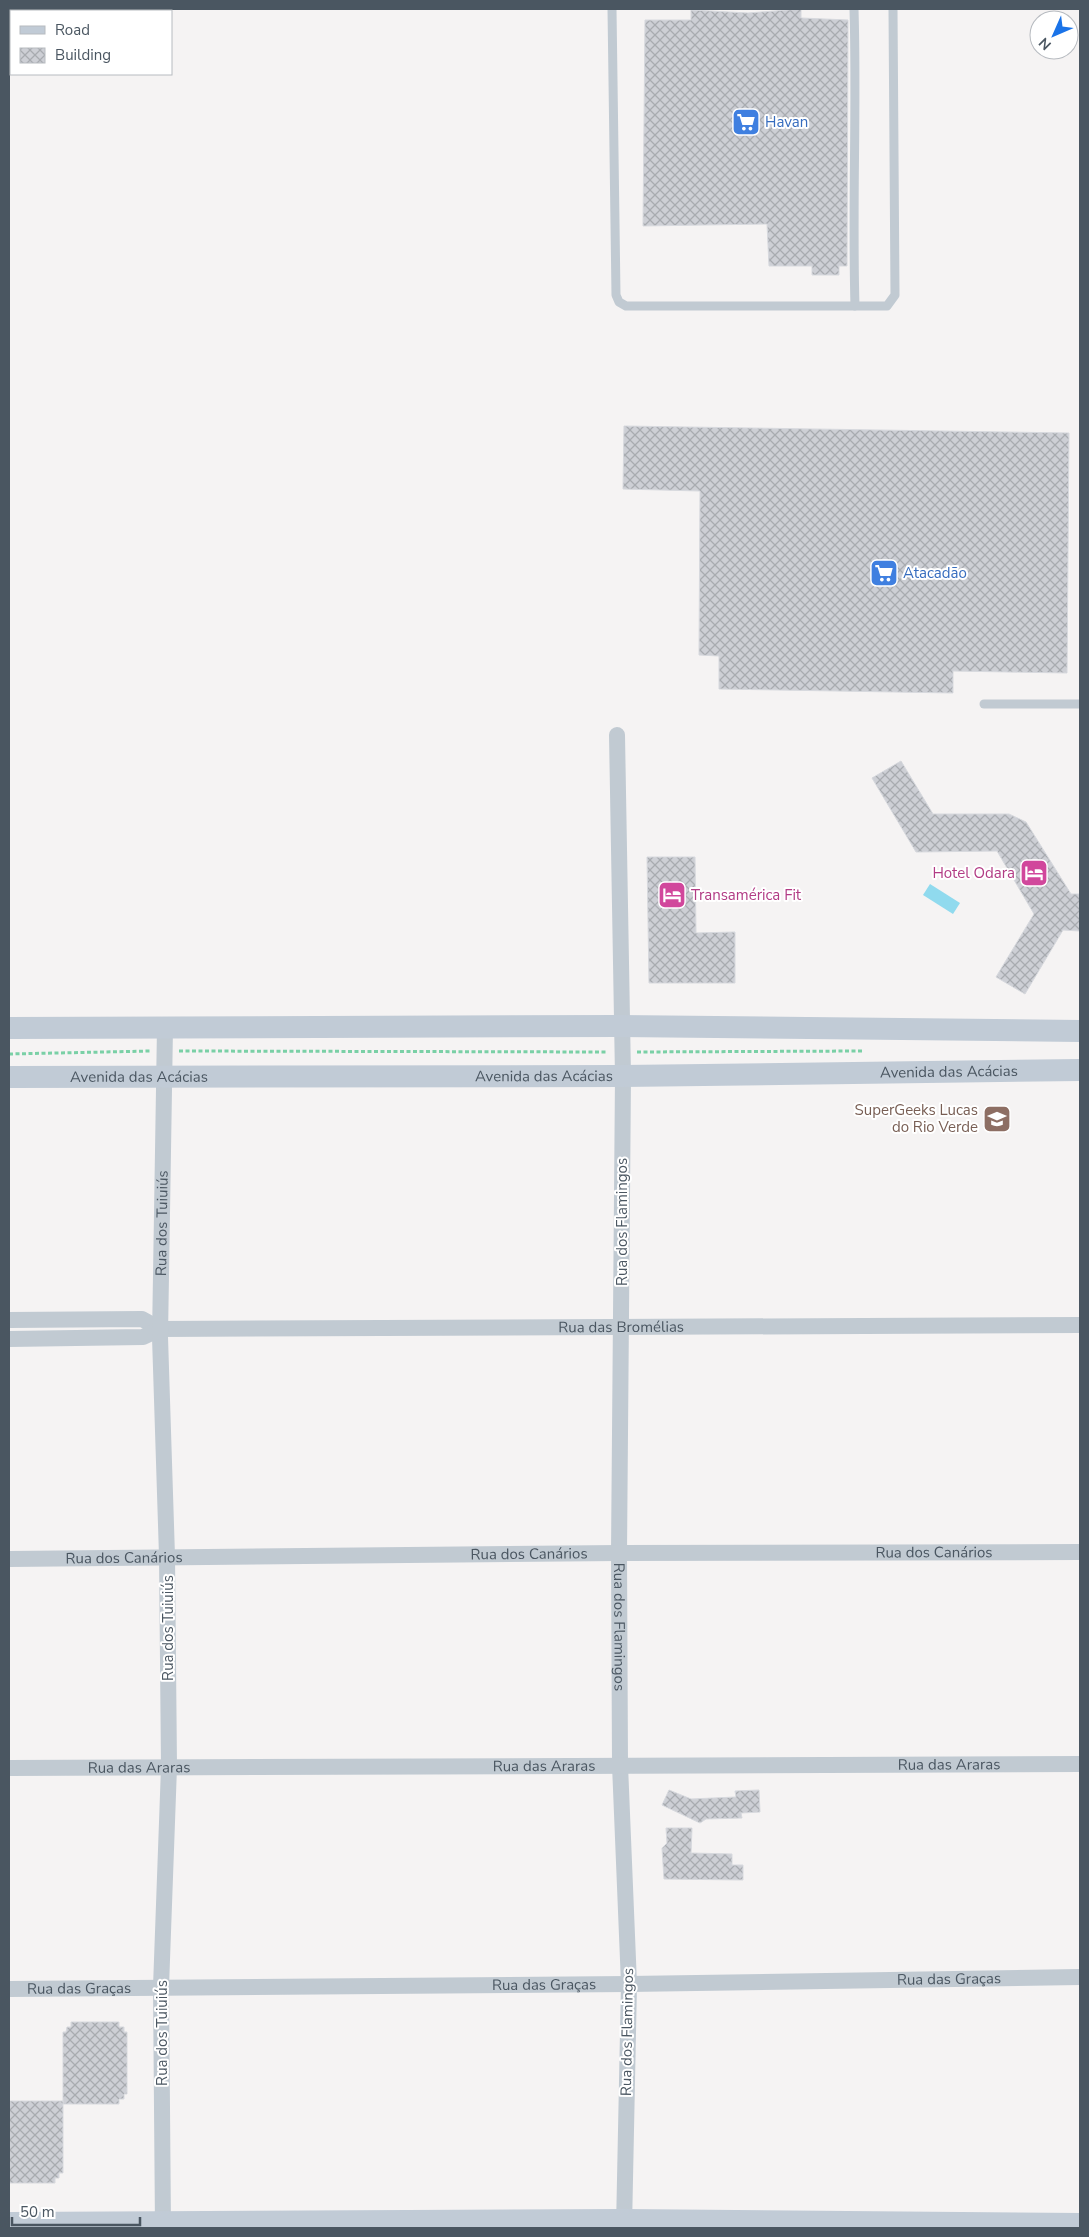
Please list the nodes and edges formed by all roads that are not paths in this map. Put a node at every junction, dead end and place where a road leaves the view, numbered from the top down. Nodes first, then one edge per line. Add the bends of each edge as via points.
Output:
1 (612, 9) edge
2 (854, 9) edge
3 (893, 9) edge
4 (855, 306) junction
5 (984, 704) dead end
6 (1080, 704) edge
7 (617, 736) dead end
8 (620, 1026) junction
9 (165, 1027) junction
10 (9, 1028) edge
11 (1080, 1030) edge
12 (1080, 1070) edge
13 (623, 1076) junction
14 (9, 1077) edge
15 (165, 1077) junction
16 (9, 1320) edge
17 (1080, 1325) edge
18 (622, 1326) junction
19 (160, 1329) junction
20 (9, 1338) edge
21 (1080, 1552) edge
22 (619, 1553) junction
23 (167, 1556) junction
24 (9, 1559) edge
25 (1080, 1764) edge
26 (620, 1765) junction
27 (169, 1767) junction
28 (9, 1768) edge
29 (1080, 1977) edge
30 (629, 1984) junction
31 (161, 1987) junction
32 (9, 1988) edge
33 (9, 2224) edge
34 (624, 2224) edge
35 (1080, 2224) edge
36 (163, 2225) edge

1 - 4 lane via 616,295 619,302 626,306
2 - 4 lane
3 - 4 lane via 895,295 886,306
5 - 6 lane
7 - 8 street, Rua dos Flamingos
8 - 9 street
8 - 11 street
8 - 13 street, Rua dos Flamingos
9 - 10 street
9 - 15 street, Rua dos Tuiuiús
12 - 13 street, Avenida das Acácias
13 - 15 street, Avenida das Acácias
13 - 18 street, Rua dos Flamingos
14 - 15 street, Avenida das Acácias
15 - 19 street, Rua dos Tuiuiús
16 - 19 street, Rua das Bromélias via 142,1319
17 - 18 street, Rua das Bromélias
18 - 19 street, Rua das Bromélias
18 - 22 street, Rua dos Flamingos
19 - 20 street, Rua das Bromélias via 143,1337
19 - 23 street, Rua dos Tuiuiús
21 - 22 street, Rua dos Canários
22 - 23 street, Rua dos Canários
22 - 26 street, Rua dos Flamingos
23 - 24 street, Rua dos Canários
23 - 27 street, Rua dos Tuiuiús
25 - 26 street, Rua das Araras
26 - 27 street, Rua das Araras
26 - 30 street, Rua dos Flamingos
27 - 28 street, Rua das Araras
27 - 31 street, Rua dos Tuiuiús
29 - 30 street, Rua das Graças
30 - 31 street, Rua das Graças
30 - 34 street, Rua dos Flamingos
31 - 32 street, Rua das Graças
31 - 36 street, Rua dos Tuiuiús
33 - 36 street
34 - 35 street
34 - 36 street

